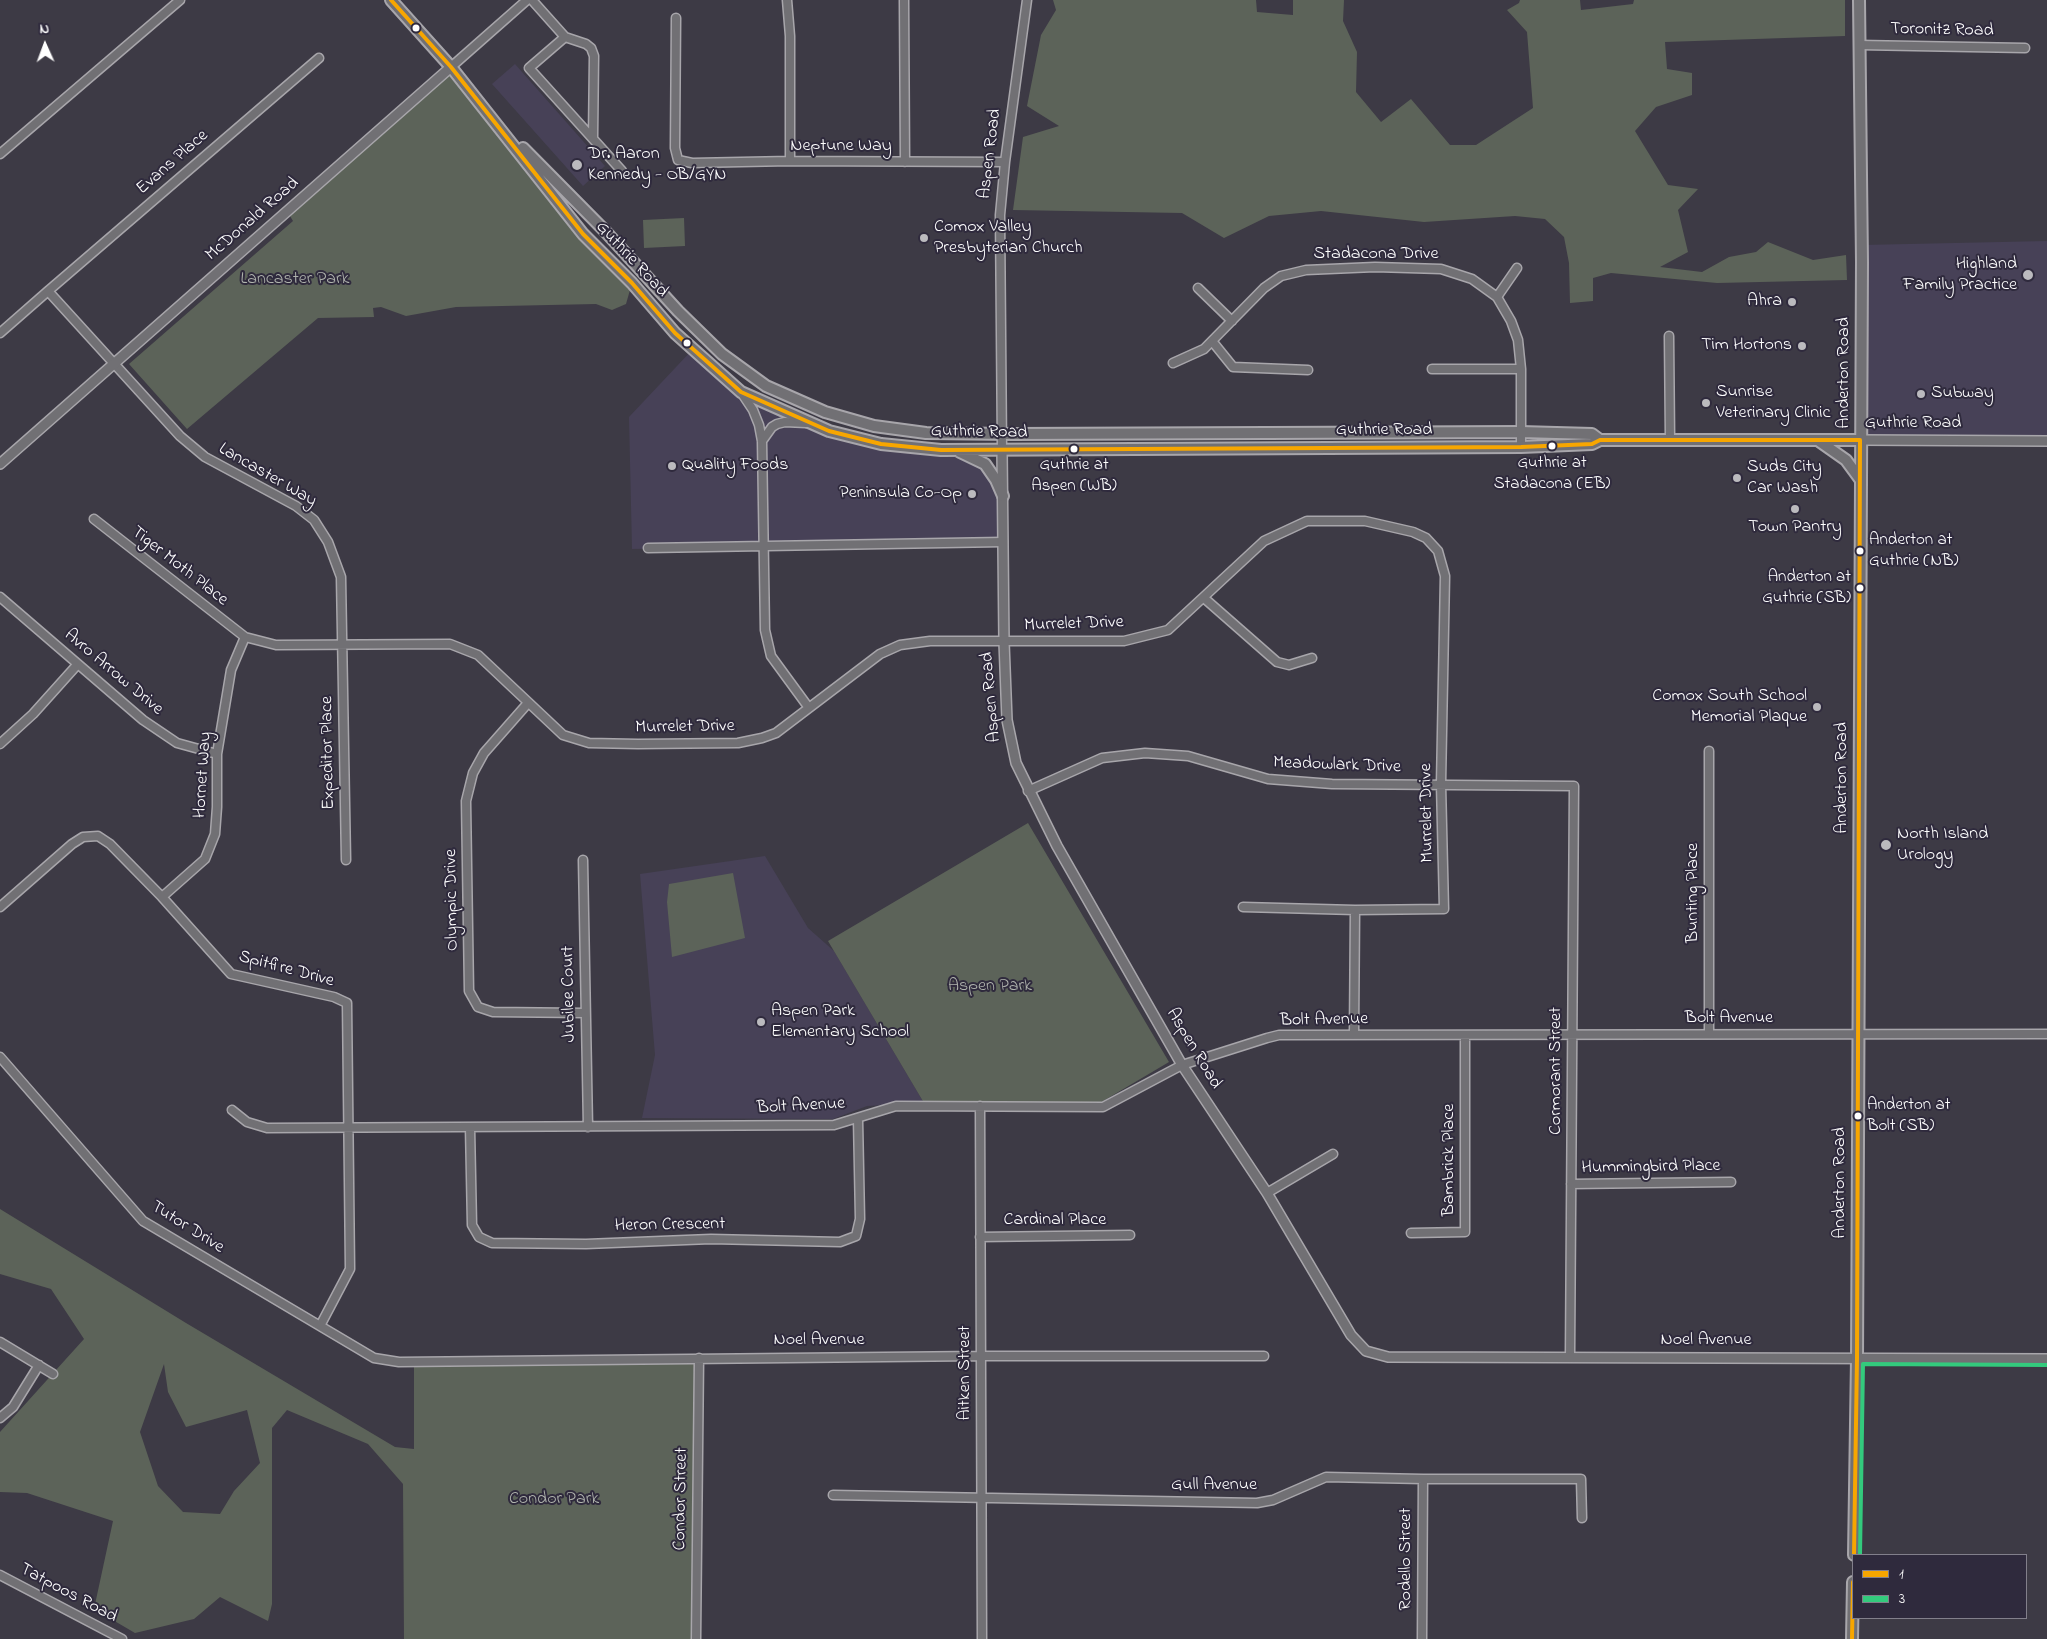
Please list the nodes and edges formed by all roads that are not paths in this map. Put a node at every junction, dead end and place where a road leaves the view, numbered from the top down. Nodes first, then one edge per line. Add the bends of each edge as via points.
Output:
1 (180, 0) edge
2 (391, 0) edge
3 (527, 0) edge
4 (532, 0) edge
5 (787, 0) edge
6 (904, 0) edge
7 (1028, 0) edge
8 (1859, 0) edge
9 (676, 18) dead end
10 (565, 37) junction
11 (1859, 45) junction
12 (2025, 48) dead end
13 (319, 58) dead end
14 (451, 67) junction
15 (490, 116) junction
16 (593, 138) junction
17 (0, 154) edge
18 (790, 161) junction
19 (905, 162) junction
20 (1005, 162) junction
21 (622, 171) dead end
22 (1517, 268) dead end
23 (1198, 288) dead end
24 (48, 291) junction
25 (1497, 297) junction
26 (1232, 322) junction
27 (0, 333) edge
28 (1669, 336) dead end
29 (1212, 341) junction
30 (114, 363) junction
31 (1173, 363) dead end
32 (1432, 369) dead end
33 (1521, 369) junction
34 (1308, 370) dead end
35 (741, 392) junction
36 (809, 423) junction
37 (1521, 432) junction
38 (1002, 434) junction
39 (1600, 440) junction
40 (1670, 440) junction
41 (1818, 440) junction
42 (1860, 440) junction
43 (762, 441) junction
44 (2047, 441) edge
45 (1521, 447) junction
46 (954, 450) junction
47 (1002, 450) junction
48 (0, 464) edge
49 (1860, 479) junction
50 (1003, 496) junction
51 (94, 519) dead end
52 (1003, 542) junction
53 (763, 546) junction
54 (648, 548) dead end
55 (0, 597) edge
56 (1204, 598) junction
57 (245, 638) junction
58 (1004, 642) junction
59 (342, 644) junction
60 (1312, 658) dead end
61 (77, 665) junction
62 (528, 703) junction
63 (809, 708) junction
64 (0, 744) edge
65 (1709, 751) dead end
66 (217, 754) junction
67 (1571, 778) dead end
68 (1442, 784) junction
69 (1570, 786) junction
70 (1028, 791) junction
71 (346, 860) dead end
72 (583, 860) dead end
73 (162, 897) junction
74 (0, 907) edge
75 (1243, 907) dead end
76 (1355, 910) junction
77 (585, 1013) junction
78 (1709, 1034) junction
79 (1858, 1034) junction
80 (2047, 1034) edge
81 (1354, 1035) junction
82 (1465, 1035) junction
83 (1572, 1035) junction
84 (0, 1057) edge
85 (1182, 1065) junction
86 (980, 1106) junction
87 (232, 1110) dead end
88 (858, 1119) junction
89 (470, 1127) junction
90 (588, 1127) junction
91 (350, 1128) junction
92 (1333, 1154) dead end
93 (1731, 1182) dead end
94 (1571, 1184) junction
95 (1266, 1193) junction
96 (1411, 1233) dead end
97 (1130, 1235) dead end
98 (980, 1237) junction
99 (320, 1326) junction
100 (0, 1342) edge
101 (1366, 1351) joint
102 (981, 1356) junction
103 (1264, 1356) dead end
104 (1570, 1357) junction
105 (374, 1358) joint
106 (699, 1358) junction
107 (1857, 1358) junction
108 (2047, 1358) edge
109 (39, 1365) junction
110 (53, 1374) dead end
111 (0, 1418) edge
112 (1423, 1479) junction
113 (833, 1496) dead end
114 (981, 1499) junction
115 (1582, 1518) dead end
116 (1854, 1554) edge
117 (0, 1575) edge
118 (1852, 1619) edge
119 (122, 1639) edge
120 (696, 1639) edge
121 (982, 1639) edge
122 (1422, 1639) edge
123 (1852, 1639) edge

1 - 17 street
2 - 14 main road, Guthrie Road
3 - 14 street, McDonald Road
4 - 10 street
5 - 18 street
6 - 19 street
7 - 20 street, Aspen Road
8 - 11 main road, Anderton Road
9 - 18 street, Neptune Way via 675,148 678,160 692,163
10 - 16 street via 586,44 594,56
10 - 16 street via 529,68
11 - 12 street, Toronitz Road
11 - 42 main road, Anderton Road
13 - 24 street, Evans Place
14 - 15 main road, Guthrie Road
14 - 30 street, McDonald Road
15 - 35 main road, Guthrie Road via 583,234 632,283 675,333
15 - 38 main road, Guthrie Road via 606,230 678,311 722,354 766,386 825,412 874,426 926,433
16 - 21 street
18 - 19 street, Neptune Way
19 - 20 street, Neptune Way
20 - 38 street, Aspen Road via 1000,215
22 - 25 street
23 - 26 street
24 - 27 street, Evans Place
24 - 30 street, Lancaster Way
25 - 26 street, Stadacona Drive via 1472,279 1441,269 1306,270 1281,276 1264,288
25 - 33 street, Stadacona Drive via 1518,340
26 - 29 street, Stadacona Drive
28 - 40 street
29 - 31 street, Stadacona Drive via 1204,349
29 - 34 street via 1233,368
30 - 48 street, McDonald Road
30 - 59 street, Lancaster Way via 180,436 205,457 296,506 314,520 328,542 341,577
32 - 33 street
33 - 37 street, Stadacona Drive
35 - 36 main road, Guthrie Road
35 - 43 street via 753,410
36 - 43 street via 777,424
36 - 46 main road, Guthrie Road via 881,444
37 - 38 main road, Guthrie Road
37 - 39 main road, Guthrie Road via 1592,434
37 - 45 street, Stadacona Drive
38 - 47 street, Aspen Road
39 - 40 main road, Guthrie Road
39 - 45 main road, Guthrie Road via 1592,444
40 - 41 main road, Guthrie Road
41 - 42 main road, Guthrie Road
41 - 49 main road via 1846,460
42 - 44 street, Guthrie Road
42 - 49 main road, Anderton Road
43 - 53 street
45 - 47 main road, Guthrie Road
46 - 47 main road, Guthrie Road
46 - 50 main road via 984,464
47 - 50 street, Aspen Road
49 - 79 main road, Anderton Road
50 - 52 street, Aspen Road
51 - 57 street, Tiger Moth Place
52 - 53 street
52 - 58 street, Aspen Road
53 - 54 street
53 - 63 street via 764,630 771,656
55 - 61 street, Avro Arrow Drive
56 - 58 street, Murrelet Drive via 1168,630 1124,641
56 - 60 street via 1277,662 1289,665
56 - 68 street, Murrelet Drive via 1264,541 1307,521 1365,521 1397,527 1426,538 1438,551 1445,576
57 - 59 street, Murrelet Drive via 276,645
57 - 66 street, Hornet Way via 231,670
58 - 63 street, Murrelet Drive via 930,641 900,645 880,654
58 - 70 street, Aspen Road via 1007,720 1016,763
59 - 62 street, Murrelet Drive via 450,644 478,655
59 - 71 street, Expeditor Place
61 - 64 street via 33,714
61 - 66 street, Avro Arrow Drive via 143,720 177,743
62 - 63 street, Murrelet Drive via 563,735 588,743 638,744 738,743 762,738 776,733
62 - 77 street, Olympic Drive via 484,753 473,773 466,801 469,991 478,1007 493,1012
65 - 78 street, Bunting Place
66 - 73 street, Hornet Way via 215,834 205,859
67 - 69 street
68 - 69 street, Meadowlark Drive
68 - 70 street, Meadowlark Drive via 1332,784 1268,779 1188,756 1145,753 1102,758
68 - 76 street, Murrelet Drive via 1444,909
69 - 83 street, Cormorant Street
70 - 85 street, Aspen Road
72 - 77 street, Jubilee Court
73 - 74 street, Spitfire Drive via 98,836 83,837 72,844
73 - 91 street, Spitfire Drive via 231,974 334,997 347,1003
75 - 76 street
76 - 81 street
77 - 90 street, Jubilee Court
78 - 79 street, Bolt Avenue
78 - 83 street, Bolt Avenue
79 - 80 street, Bolt Avenue
79 - 107 main road, Anderton Road
81 - 82 street, Bolt Avenue
81 - 85 street, Bolt Avenue via 1279,1035
82 - 83 street, Bolt Avenue
82 - 96 street, Bambrick Place via 1465,1232
83 - 94 street, Cormorant Street
84 - 99 street, Tutor Drive via 143,1221
85 - 86 street, Bolt Avenue via 1103,1107
85 - 95 street, Aspen Road
86 - 88 street, Bolt Avenue via 896,1106
86 - 98 street, Aitken Street
87 - 91 street, Bolt Avenue via 247,1122 267,1128
88 - 89 street, Heron Crescent via 860,1219 856,1236 840,1242 711,1238 586,1244 492,1242 479,1237 472,1225
88 - 90 street, Bolt Avenue via 834,1124
89 - 90 street, Bolt Avenue
89 - 91 street, Bolt Avenue
91 - 99 street, Spitfire Drive via 350,1270
92 - 95 street
93 - 94 street, Hummingbird Place
94 - 104 street, Cormorant Street
95 - 101 street, Aspen Road via 1351,1335
97 - 98 street, Cardinal Place
98 - 102 street, Aitken Street
99 - 105 street, Tutor Drive
100 - 109 street
101 - 104 street, Noel Avenue via 1388,1357
102 - 103 street, Noel Avenue
102 - 106 street, Noel Avenue
102 - 114 street, Aitken Street
104 - 107 street, Noel Avenue
105 - 106 street, Noel Avenue via 399,1362
106 - 120 street, Condor Street
107 - 108 street, Noel Avenue
107 - 116 main road, Anderton Road
109 - 110 street
109 - 111 street via 13,1407
112 - 114 street, Gull Avenue via 1326,1477 1273,1500 1257,1503
112 - 115 street, Gull Avenue via 1581,1479
112 - 122 street, Rodello Street
113 - 114 street, Gull Avenue
114 - 121 street, Aitken Street
117 - 119 street, Tatpoos Road
118 - 123 main road

